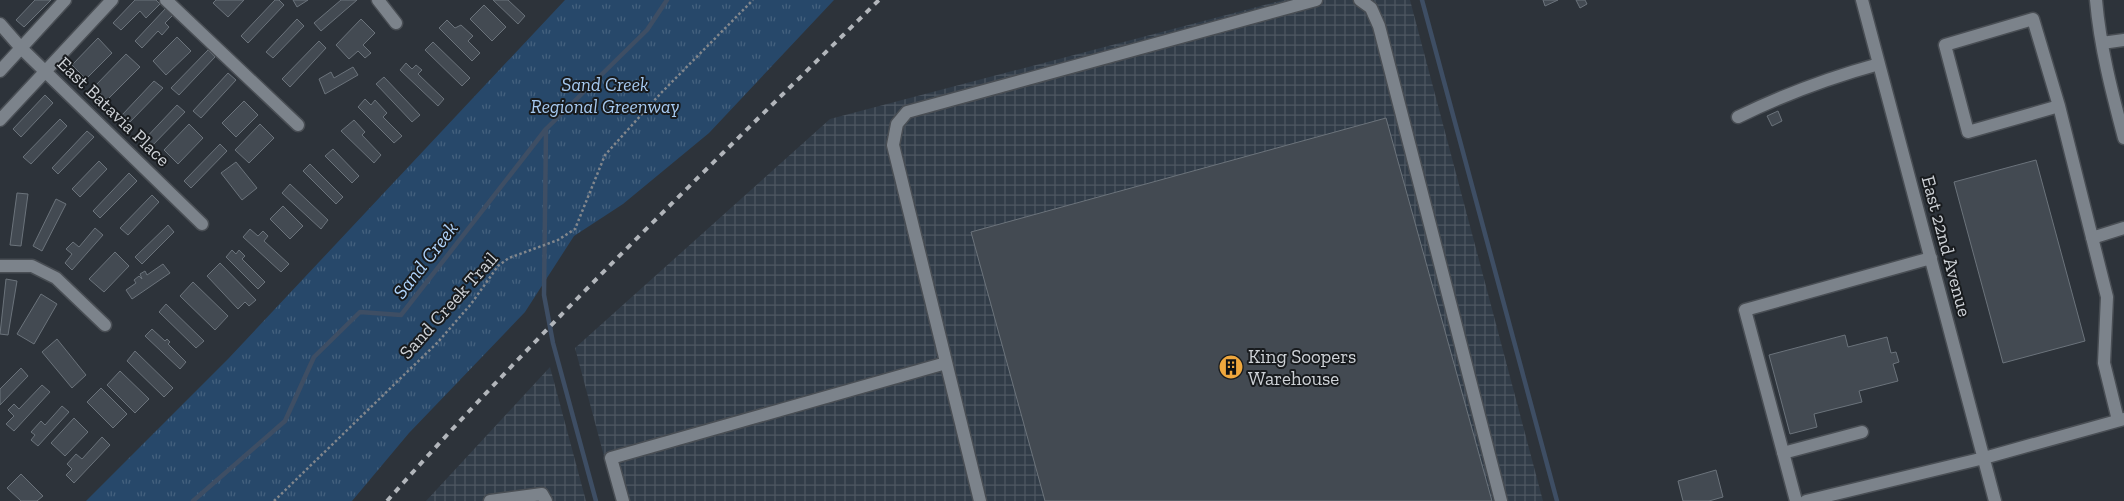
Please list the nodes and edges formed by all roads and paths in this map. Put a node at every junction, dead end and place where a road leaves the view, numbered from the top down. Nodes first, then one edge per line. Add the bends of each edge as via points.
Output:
1 (65, 0) edge
2 (112, 0) edge
3 (166, 0) edge
4 (378, 0) edge
5 (753, 0) edge
6 (1316, 0) edge
7 (1360, 0) edge
8 (1862, 0) edge
9 (2096, 0) edge
10 (396, 23) dead end
11 (0, 24) edge
12 (2124, 40) edge
13 (2102, 43) junction
14 (21, 48) junction
15 (1879, 64) junction
16 (0, 71) edge
17 (46, 71) junction
18 (2059, 106) junction
19 (1738, 117) dead end
20 (0, 120) edge
21 (298, 125) dead end
22 (2124, 138) edge
23 (202, 224) dead end
24 (2124, 228) edge
25 (2092, 238) junction
26 (1931, 258) junction
27 (0, 266) edge
28 (105, 324) dead end
29 (946, 363) junction
30 (2121, 419) edge
31 (1862, 432) dead end
32 (1783, 453) junction
33 (1984, 458) junction
34 (274, 501) edge
35 (490, 501) edge
36 (546, 501) edge
37 (623, 501) edge
38 (979, 501) edge
39 (1500, 501) edge
40 (1796, 501) edge
41 (1806, 501) edge
42 (1996, 501) edge

1 - 14 street
2 - 17 street
3 - 21 street
4 - 10 street
5 - 34 path, Sand Creek Trail via 605,155 578,225 570,234 509,258 498,266 438,342
6 - 29 street via 907,112 897,124 893,145
7 - 39 street via 1371,8 1379,26
8 - 15 street, East 22nd Avenue
9 - 13 street
11 - 14 street, East Batavia Place
12 - 13 street
13 - 22 street
14 - 16 street
14 - 17 street, East Batavia Place
15 - 19 street via 1796,90
15 - 26 street, East 22nd Avenue
17 - 20 street
17 - 23 street, East Batavia Place
18 - 18 street via 2033,19 1945,45 1968,132
18 - 25 street
24 - 25 street
25 - 30 street via 2107,297 2104,363
26 - 32 street via 1745,310
26 - 33 street, East 22nd Avenue
27 - 28 street via 32,266 56,278
29 - 37 street via 611,458
29 - 38 street
30 - 33 street
31 - 32 street
32 - 40 street
33 - 41 street
33 - 42 street, East 22nd Avenue
35 - 36 street via 542,494

